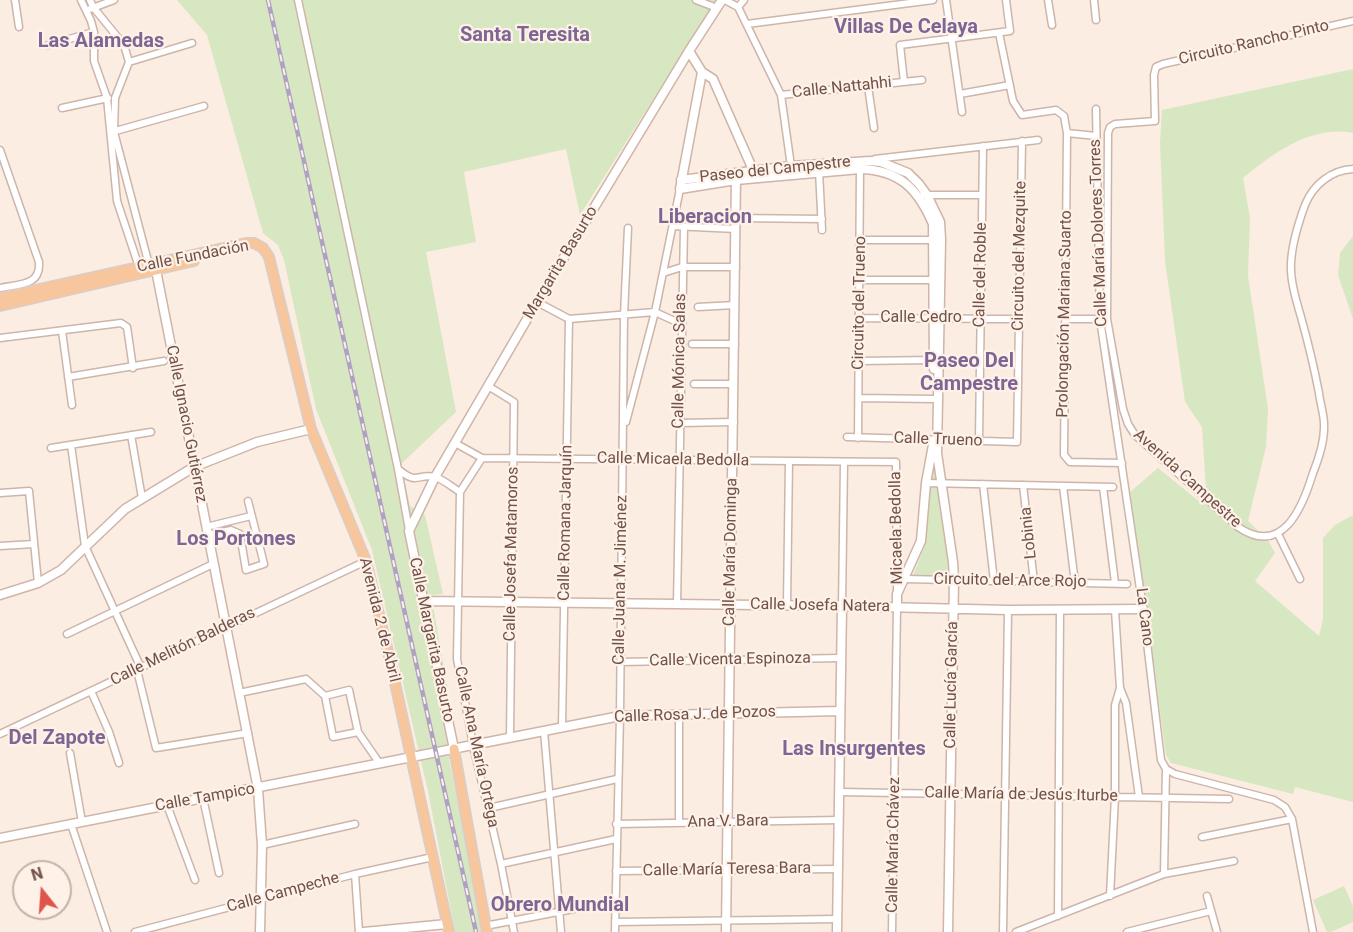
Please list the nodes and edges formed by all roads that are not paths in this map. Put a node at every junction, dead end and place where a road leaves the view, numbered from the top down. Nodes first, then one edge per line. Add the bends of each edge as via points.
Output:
1 (15, 0) edge
2 (81, 0) edge
3 (114, 0) edge
4 (298, 0) edge
5 (696, 0) edge
6 (744, 0) edge
7 (928, 0) edge
8 (946, 0) edge
9 (1006, 0) edge
10 (1048, 0) edge
11 (1094, 0) edge
12 (722, 3) edge
13 (90, 6) edge
14 (738, 7) junction
15 (1096, 20) dead end
16 (1353, 21) edge
17 (747, 24) junction
18 (1052, 25) dead end
19 (19, 27) dead end
20 (94, 32) junction
21 (999, 33) junction
22 (951, 38) junction
23 (192, 43) dead end
24 (48, 45) dead end
25 (689, 51) junction
26 (129, 62) junction
27 (702, 72) junction
28 (922, 80) dead end
29 (904, 82) junction
30 (1010, 85) junction
31 (868, 86) junction
32 (960, 94) junction
33 (781, 95) junction
34 (107, 98) junction
35 (115, 98) junction
36 (204, 106) dead end
37 (62, 108) dead end
38 (1096, 109) dead end
39 (962, 112) dead end
40 (1110, 127) joint
41 (874, 128) dead end
42 (111, 132) junction
43 (1067, 133) junction
44 (1096, 136) junction
45 (1038, 140) dead end
46 (1022, 141) junction
47 (983, 146) junction
48 (0, 150) edge
49 (870, 161) junction
50 (791, 166) junction
51 (819, 167) junction
52 (860, 169) junction
53 (1353, 169) edge
54 (753, 170) junction
55 (736, 176) junction
56 (680, 185) junction
57 (917, 195) junction
58 (927, 195) junction
59 (982, 195) junction
60 (736, 218) junction
61 (822, 219) junction
62 (673, 226) junction
63 (684, 227) junction
64 (628, 228) dead end
65 (736, 229) junction
66 (822, 230) dead end
67 (861, 240) junction
68 (938, 240) junction
69 (263, 248) junction
70 (682, 267) junction
71 (736, 267) junction
72 (147, 268) junction
73 (663, 273) junction
74 (860, 280) junction
75 (934, 280) junction
76 (0, 288) edge
77 (0, 298) edge
78 (537, 303) junction
79 (735, 305) junction
80 (0, 306) edge
81 (698, 307) dead end
82 (655, 312) junction
83 (624, 315) junction
84 (860, 318) junction
85 (937, 318) junction
86 (981, 318) junction
87 (569, 319) junction
88 (1018, 319) junction
89 (1065, 319) junction
90 (1100, 319) junction
91 (681, 324) junction
92 (62, 331) junction
93 (0, 339) edge
94 (692, 344) dead end
95 (735, 344) junction
96 (934, 360) junction
97 (859, 361) junction
98 (164, 362) dead end
99 (133, 368) junction
100 (68, 378) junction
101 (694, 384) dead end
102 (734, 384) junction
103 (488, 386) junction
104 (859, 398) junction
105 (934, 399) junction
106 (72, 405) dead end
107 (734, 422) junction
108 (679, 423) junction
109 (311, 429) junction
110 (151, 432) dead end
111 (623, 433) junction
112 (131, 435) junction
113 (847, 437) dead end
114 (858, 438) junction
115 (936, 439) junction
116 (980, 441) junction
117 (1017, 442) joint
118 (455, 443) junction
119 (71, 445) junction
120 (51, 448) dead end
121 (482, 458) junction
122 (513, 458) junction
123 (567, 459) junction
124 (623, 459) junction
125 (678, 459) junction
126 (733, 460) junction
127 (789, 462) junction
128 (896, 462) joint
129 (844, 463) junction
130 (1122, 463) junction
131 (194, 467) junction
132 (398, 470) junction
133 (435, 477) junction
134 (941, 482) junction
135 (926, 483) junction
136 (983, 484) junction
137 (1023, 485) junction
138 (1063, 486) junction
139 (1103, 487) junction
140 (1113, 487) dead end
141 (460, 492) junction
142 (0, 493) edge
143 (142, 498) junction
144 (248, 501) dead end
145 (251, 516) junction
146 (207, 531) junction
147 (409, 531) junction
148 (1278, 534) junction
149 (34, 544) junction
150 (0, 546) edge
151 (85, 546) junction
152 (366, 561) junction
153 (213, 564) junction
154 (905, 579) junction
155 (1300, 579) dead end
156 (954, 580) junction
157 (994, 581) junction
158 (1034, 582) junction
159 (38, 583) junction
160 (1075, 583) junction
161 (1115, 583) junction
162 (1127, 584) dead end
163 (897, 594) junction
164 (0, 595) edge
165 (424, 601) junction
166 (458, 601) junction
167 (512, 601) junction
168 (565, 603) junction
169 (620, 603) junction
170 (676, 604) junction
171 (730, 605) junction
172 (787, 605) junction
173 (842, 606) junction
174 (897, 608) junction
175 (953, 609) junction
176 (1115, 609) junction
177 (1143, 609) junction
178 (114, 610) junction
179 (1008, 610) junction
180 (1060, 610) junction
181 (225, 627) junction
182 (67, 634) dead end
183 (841, 658) junction
184 (729, 660) junction
185 (619, 662) junction
186 (139, 669) junction
187 (1120, 688) junction
188 (91, 691) junction
189 (239, 693) junction
190 (325, 696) junction
191 (840, 711) junction
192 (729, 712) junction
193 (679, 714) junction
194 (620, 716) junction
195 (562, 727) junction
196 (544, 731) junction
197 (358, 732) junction
198 (248, 733) junction
199 (0, 734) edge
200 (510, 737) junction
201 (473, 745) junction
202 (454, 749) junction
203 (70, 753) dead end
204 (411, 758) junction
205 (119, 763) dead end
206 (380, 764) junction
207 (1166, 769) junction
208 (617, 779) junction
209 (258, 789) junction
210 (840, 792) junction
211 (895, 792) junction
212 (950, 794) junction
213 (550, 795) junction
214 (1004, 795) junction
215 (1058, 796) junction
216 (1115, 796) junction
217 (1139, 797) junction
218 (203, 798) junction
219 (1166, 798) junction
220 (1229, 799) dead end
221 (167, 805) junction
222 (489, 808) junction
223 (1292, 819) junction
224 (839, 820) junction
225 (82, 822) junction
226 (727, 822) junction
227 (679, 823) junction
228 (71, 824) junction
229 (355, 824) dead end
230 (616, 824) junction
231 (1202, 837) dead end
232 (0, 838) edge
233 (616, 839) junction
234 (262, 845) junction
235 (555, 853) junction
236 (433, 857) junction
237 (1234, 861) dead end
238 (501, 864) junction
239 (837, 869) junction
240 (616, 871) junction
241 (726, 871) junction
242 (219, 873) dead end
243 (355, 874) junction
244 (1164, 874) junction
245 (195, 880) dead end
246 (1110, 896) junction
247 (1207, 896) dead end
248 (261, 898) junction
249 (615, 901) junction
250 (1211, 911) junction
251 (560, 912) junction
252 (1058, 916) junction
253 (837, 919) junction
254 (726, 920) junction
255 (513, 922) junction
256 (615, 922) junction
257 (448, 928) edge
258 (486, 929) edge
259 (107, 932) edge
260 (135, 932) edge
261 (260, 932) edge
262 (359, 932) edge
263 (364, 932) edge
264 (514, 932) edge
265 (561, 932) edge
266 (615, 932) edge
267 (726, 932) edge
268 (837, 932) edge
269 (892, 932) edge
270 (948, 932) edge
271 (1002, 932) edge
272 (1016, 932) edge
273 (1127, 932) edge
274 (1217, 932) edge
275 (1313, 932) edge

1 - 19 street
2 - 13 street
3 - 13 street
4 - 132 street
5 - 12 street
6 - 14 street
7 - 17 street
8 - 22 street
9 - 21 street via 1010,31
10 - 18 street
11 - 15 street
12 - 14 street
12 - 25 street, Margarita Basurto
13 - 20 street
13 - 26 street via 124,45
14 - 17 street
16 - 40 street, Circuito Rancho Pinto via 1156,67 1155,120
17 - 33 street
20 - 24 street
20 - 34 street via 94,62
21 - 22 street
21 - 30 street
22 - 29 street via 900,45
22 - 32 street
23 - 26 street
25 - 27 street
25 - 78 street, Margarita Basurto
26 - 35 street
27 - 54 street via 713,79
27 - 56 street
28 - 29 street, Calle Nattahhi
29 - 31 street, Calle Nattahhi
30 - 32 street
30 - 43 street, Prolongación Mariana Suarto via 1013,101 1022,115 1056,110 1064,116
31 - 33 street, Calle Nattahhi
31 - 41 street
32 - 39 street
33 - 50 street
34 - 35 street
34 - 37 street
34 - 42 street
35 - 42 street
36 - 42 street
38 - 44 street, Calle María Dolores Torres
40 - 148 street, Avenida Campestre via 1107,319 1128,424 1135,435 1238,527 1258,536
42 - 72 street
42 - 72 street via 117,201
43 - 44 street
43 - 89 street, Prolongación Mariana Suarto
44 - 90 street, Calle María Dolores Torres
45 - 46 street
46 - 47 street
46 - 88 street, Circuito del Mezquite
47 - 49 street
47 - 59 street, Calle del Roble
48 - 76 street via 39,261 39,273 33,280
49 - 51 street, Paseo del Campestre
49 - 58 street, Paseo del Campestre via 908,173
50 - 51 street, Paseo del Campestre
50 - 54 street, Paseo del Campestre
51 - 52 street, Paseo del Campestre
51 - 55 street, Paseo del Campestre
51 - 61 street
52 - 57 street, Paseo del Campestre via 891,174
52 - 67 street, Circuito del Trueno
53 - 148 street via 1331,174 1308,196 1294,240 1291,265 1296,298 1324,425 1309,487 1295,516
54 - 55 street, Paseo del Campestre
55 - 56 street, Paseo del Campestre
55 - 60 street, Calle María Dominga
56 - 62 street
57 - 58 street
57 - 68 street
58 - 59 street
58 - 68 street, Paseo del Campestre via 940,222
59 - 86 street, Calle del Roble
60 - 61 street
60 - 65 street, Calle María Dominga
61 - 66 street
62 - 63 street
62 - 73 street
63 - 65 street
63 - 70 street, Calle Mónica Salas
64 - 83 street, Calle Juana M. Jiménez
65 - 71 street, Calle María Dominga
67 - 68 street
67 - 74 street, Circuito del Trueno
68 - 75 street
68 - 85 street
69 - 72 main road, Calle Fundación
69 - 72 main road, Calle Fundación via 246,243
69 - 109 main road, Avenida 2 de Abril via 275,279
70 - 71 street
70 - 73 street
70 - 91 street, Calle Mónica Salas
71 - 79 street, Calle María Dominga
72 - 77 main road, Calle Fundación
72 - 80 main road, Calle Fundación via 101,283
72 - 131 street, Calle Ignacio Gutiérrez
73 - 82 street
74 - 75 street
74 - 84 street, Circuito del Trueno
75 - 85 street
78 - 87 street
78 - 103 street, Margarita Basurto
79 - 81 street
79 - 95 street, Calle María Dominga
82 - 83 street
82 - 91 street
82 - 111 street
83 - 87 street
83 - 111 street, Calle Juana M. Jiménez
84 - 85 street, Calle Cedro
84 - 97 street, Circuito del Trueno
85 - 86 street, Calle Cedro
85 - 96 street
85 - 115 street
86 - 88 street, Calle Cedro
86 - 116 street, Calle del Roble
87 - 123 street, Calle Romana Jarquín
88 - 117 street, Circuito del Mezquite
89 - 90 street
89 - 130 street, Prolongación Mariana Suarto via 1064,455 1070,462
90 - 130 street, Calle María Dolores Torres
91 - 108 street, Calle Mónica Salas
92 - 93 street
92 - 99 street via 124,324
92 - 100 street
94 - 95 street
95 - 102 street, Calle María Dominga
96 - 97 street
96 - 105 street
97 - 104 street, Circuito del Trueno
98 - 99 street
99 - 100 street
100 - 106 street
101 - 102 street
102 - 107 street, Calle María Dominga
103 - 118 street, Margarita Basurto
103 - 122 street, Calle Josefa Matamoros via 514,402
104 - 105 street
104 - 114 street, Circuito del Trueno
105 - 115 street
107 - 108 street
107 - 126 street, Calle María Dominga
108 - 125 street, Calle Mónica Salas
109 - 131 street via 257,442
109 - 152 main road, Avenida 2 de Abril
110 - 112 street
111 - 124 street, Calle Juana M. Jiménez
112 - 119 street
112 - 143 street
113 - 114 street, Calle Trueno
114 - 115 street, Calle Trueno
115 - 116 street, Calle Trueno
115 - 134 street, Calle Lucía García
115 - 135 street, Calle María Chávez
116 - 117 street, Calle Trueno
118 - 121 street, Calle Micaela Bedolla
118 - 133 street, Margarita Basurto
119 - 120 street
119 - 151 street
121 - 122 street, Calle Micaela Bedolla
121 - 141 street
122 - 123 street, Calle Micaela Bedolla
122 - 167 street, Calle Josefa Matamoros
123 - 124 street, Calle Micaela Bedolla
123 - 168 street, Calle Romana Jarquín
124 - 125 street, Calle Micaela Bedolla
124 - 169 street, Calle Juana M. Jiménez
125 - 126 street, Calle Micaela Bedolla
125 - 170 street, Calle Mónica Salas
126 - 127 street, Calle Micaela Bedolla
126 - 171 street, Calle María Dominga
127 - 129 street, Calle Micaela Bedolla
127 - 172 street
128 - 129 street, Calle Micaela Bedolla
128 - 163 street, Micaela Bedolla
129 - 173 street
130 - 177 street, La Cano
131 - 143 street
131 - 146 street, Calle Ignacio Gutiérrez
132 - 133 street via 416,480
132 - 147 street
133 - 141 street
133 - 147 street, Margarita Basurto
134 - 135 street
134 - 136 street
134 - 156 street, Calle Lucía García
135 - 154 street, Calle María Chávez via 921,541
136 - 137 street
136 - 157 street
137 - 138 street
137 - 158 street, Lobinia
138 - 139 street
138 - 160 street
139 - 140 street
139 - 161 street
141 - 166 street, Calle Ana María Ortega
142 - 149 street via 29,491
143 - 151 street
144 - 145 street
145 - 146 street
145 - 146 street via 264,564 246,570 240,534 231,530
146 - 153 street, Calle Ignacio Gutiérrez
147 - 165 street, Calle Margarita Basurto
148 - 155 street
149 - 150 street
149 - 159 street
151 - 159 street via 61,570
151 - 178 street
152 - 181 street, Calle Melitón Balderas
152 - 204 main road, Avenida 2 de Abril
153 - 178 street
153 - 181 street, Calle Ignacio Gutiérrez
154 - 156 street, Circuito del Arce Rojo
154 - 163 street, Calle María Chávez
156 - 157 street, Circuito del Arce Rojo
156 - 175 street, Calle Lucía García
157 - 158 street, Circuito del Arce Rojo
158 - 160 street, Circuito del Arce Rojo
159 - 164 street
160 - 161 street, Circuito del Arce Rojo
161 - 162 street, Circuito del Arce Rojo
163 - 174 street, Calle María Chávez
165 - 166 street, Calle Josefa Natera
165 - 202 street, Calle Margarita Basurto
166 - 167 street, Calle Josefa Natera
166 - 201 street, Calle Ana María Ortega via 457,658
167 - 168 street, Calle Josefa Natera
167 - 200 street, Calle Josefa Matamoros
168 - 169 street, Calle Josefa Natera
168 - 195 street, Calle Romana Jarquín
169 - 170 street, Calle Josefa Natera
169 - 185 street, Calle Juana M. Jiménez
170 - 171 street, Calle Josefa Natera
171 - 172 street, Calle Josefa Natera
171 - 184 street, Calle María Dominga
172 - 173 street, Calle Josefa Natera
173 - 174 street, Calle Josefa Natera
173 - 183 street
174 - 175 street, Calle Josefa Natera
174 - 211 street, Calle María Chávez
175 - 179 street, Calle Josefa Natera
175 - 212 street, Calle Lucía García
176 - 177 street, Calle Josefa Natera
176 - 180 street, Calle Josefa Natera
176 - 187 street
177 - 207 street, La Cano via 1161,760
178 - 182 street
178 - 186 street
179 - 180 street, Calle Josefa Natera
179 - 214 street
180 - 215 street
181 - 186 street, Calle Melitón Balderas
181 - 189 street, Calle Ignacio Gutiérrez
183 - 184 street, Calle Vicenta Espinoza
183 - 191 street
184 - 185 street, Calle Vicenta Espinoza
184 - 192 street, Calle María Dominga
185 - 194 street, Calle Juana M. Jiménez
186 - 188 street, Calle Melitón Balderas
186 - 198 street via 156,748
187 - 216 street via 1115,705
187 - 217 street via 1126,703
188 - 199 street, Calle Melitón Balderas
188 - 205 street
189 - 190 street via 306,680
189 - 198 street, Calle Ignacio Gutiérrez
190 - 197 street via 333,737
190 - 197 street via 349,690
191 - 192 street, Calle Rosa J. de Pozos
191 - 210 street
192 - 193 street, Calle Rosa J. de Pozos
192 - 226 street, Calle María Dominga
193 - 194 street, Calle Rosa J. de Pozos
193 - 227 street
194 - 195 street, Calle Rosa J. de Pozos
194 - 208 street, Calle Juana M. Jiménez
195 - 196 street, Calle Rosa J. de Pozos
196 - 200 street, Calle Rosa J. de Pozos
196 - 213 street
197 - 206 street
198 - 209 street, Calle Ignacio Gutiérrez
200 - 201 street, Calle Rosa J. de Pozos
201 - 202 street, Calle Rosa J. de Pozos
201 - 222 street, Calle Ana María Ortega
202 - 204 street, Calle Rosa J. de Pozos
202 - 258 main road
203 - 225 street
204 - 206 street, Calle Tampico
204 - 236 main road, Avenida 2 de Abril
206 - 209 street, Calle Tampico
207 - 219 street
207 - 223 street via 1274,800 1285,807
208 - 213 street
208 - 230 street, Calle Juana M. Jiménez
209 - 218 street, Calle Tampico
209 - 234 street, Calle Ignacio Gutiérrez
210 - 211 street, Calle María de Jesús Iturbe
210 - 224 street
211 - 212 street, Calle María de Jesús Iturbe
211 - 269 street, Calle María Chávez
212 - 214 street, Calle María de Jesús Iturbe
212 - 270 street, Calle Lucía García
213 - 222 street
213 - 235 street
214 - 215 street, Calle María de Jesús Iturbe
214 - 271 street
215 - 216 street, Calle María de Jesús Iturbe
215 - 252 street
216 - 217 street, Calle María de Jesús Iturbe
216 - 246 street
217 - 219 street, Calle María de Jesús Iturbe
218 - 221 street, Calle Tampico
218 - 242 street
219 - 220 street, Calle María de Jesús Iturbe
219 - 244 street
221 - 225 street, Calle Tampico
221 - 245 street
222 - 238 street, Calle Ana María Ortega
223 - 231 street
223 - 275 street
224 - 226 street, Ana V. Bara
224 - 239 street
225 - 228 street, Calle Tampico
226 - 227 street, Ana V. Bara
226 - 241 street, Calle María Dominga
227 - 230 street, Ana V. Bara
228 - 232 street, Calle Tampico
228 - 259 street
229 - 234 street
230 - 233 street, Calle Juana M. Jiménez
233 - 235 street
233 - 240 street, Calle Juana M. Jiménez
234 - 248 street, Calle Ignacio Gutiérrez
235 - 238 street
235 - 251 street
236 - 243 street, Calle Campeche
236 - 257 main road, Avenida 2 de Abril
237 - 244 street
238 - 255 street, Calle Ana María Ortega
239 - 241 street, Calle María Teresa Bara
239 - 253 street
240 - 241 street, Calle María Teresa Bara
240 - 249 street, Calle Juana M. Jiménez
241 - 254 street, Calle María Dominga
243 - 248 street, Calle Campeche
243 - 262 street
244 - 246 street
246 - 252 street
247 - 250 street
248 - 260 street, Calle Campeche
248 - 261 street, Calle Ignacio Gutiérrez
249 - 251 street
249 - 256 street, Calle Juana M. Jiménez
250 - 273 street
250 - 274 street
251 - 255 street
251 - 265 street
252 - 272 street
253 - 254 street
253 - 268 street
254 - 256 street
254 - 267 street, Calle María Dominga
255 - 258 street
255 - 264 street, Calle Ana María Ortega
256 - 266 street, Calle Juana M. Jiménez
257 - 263 street

